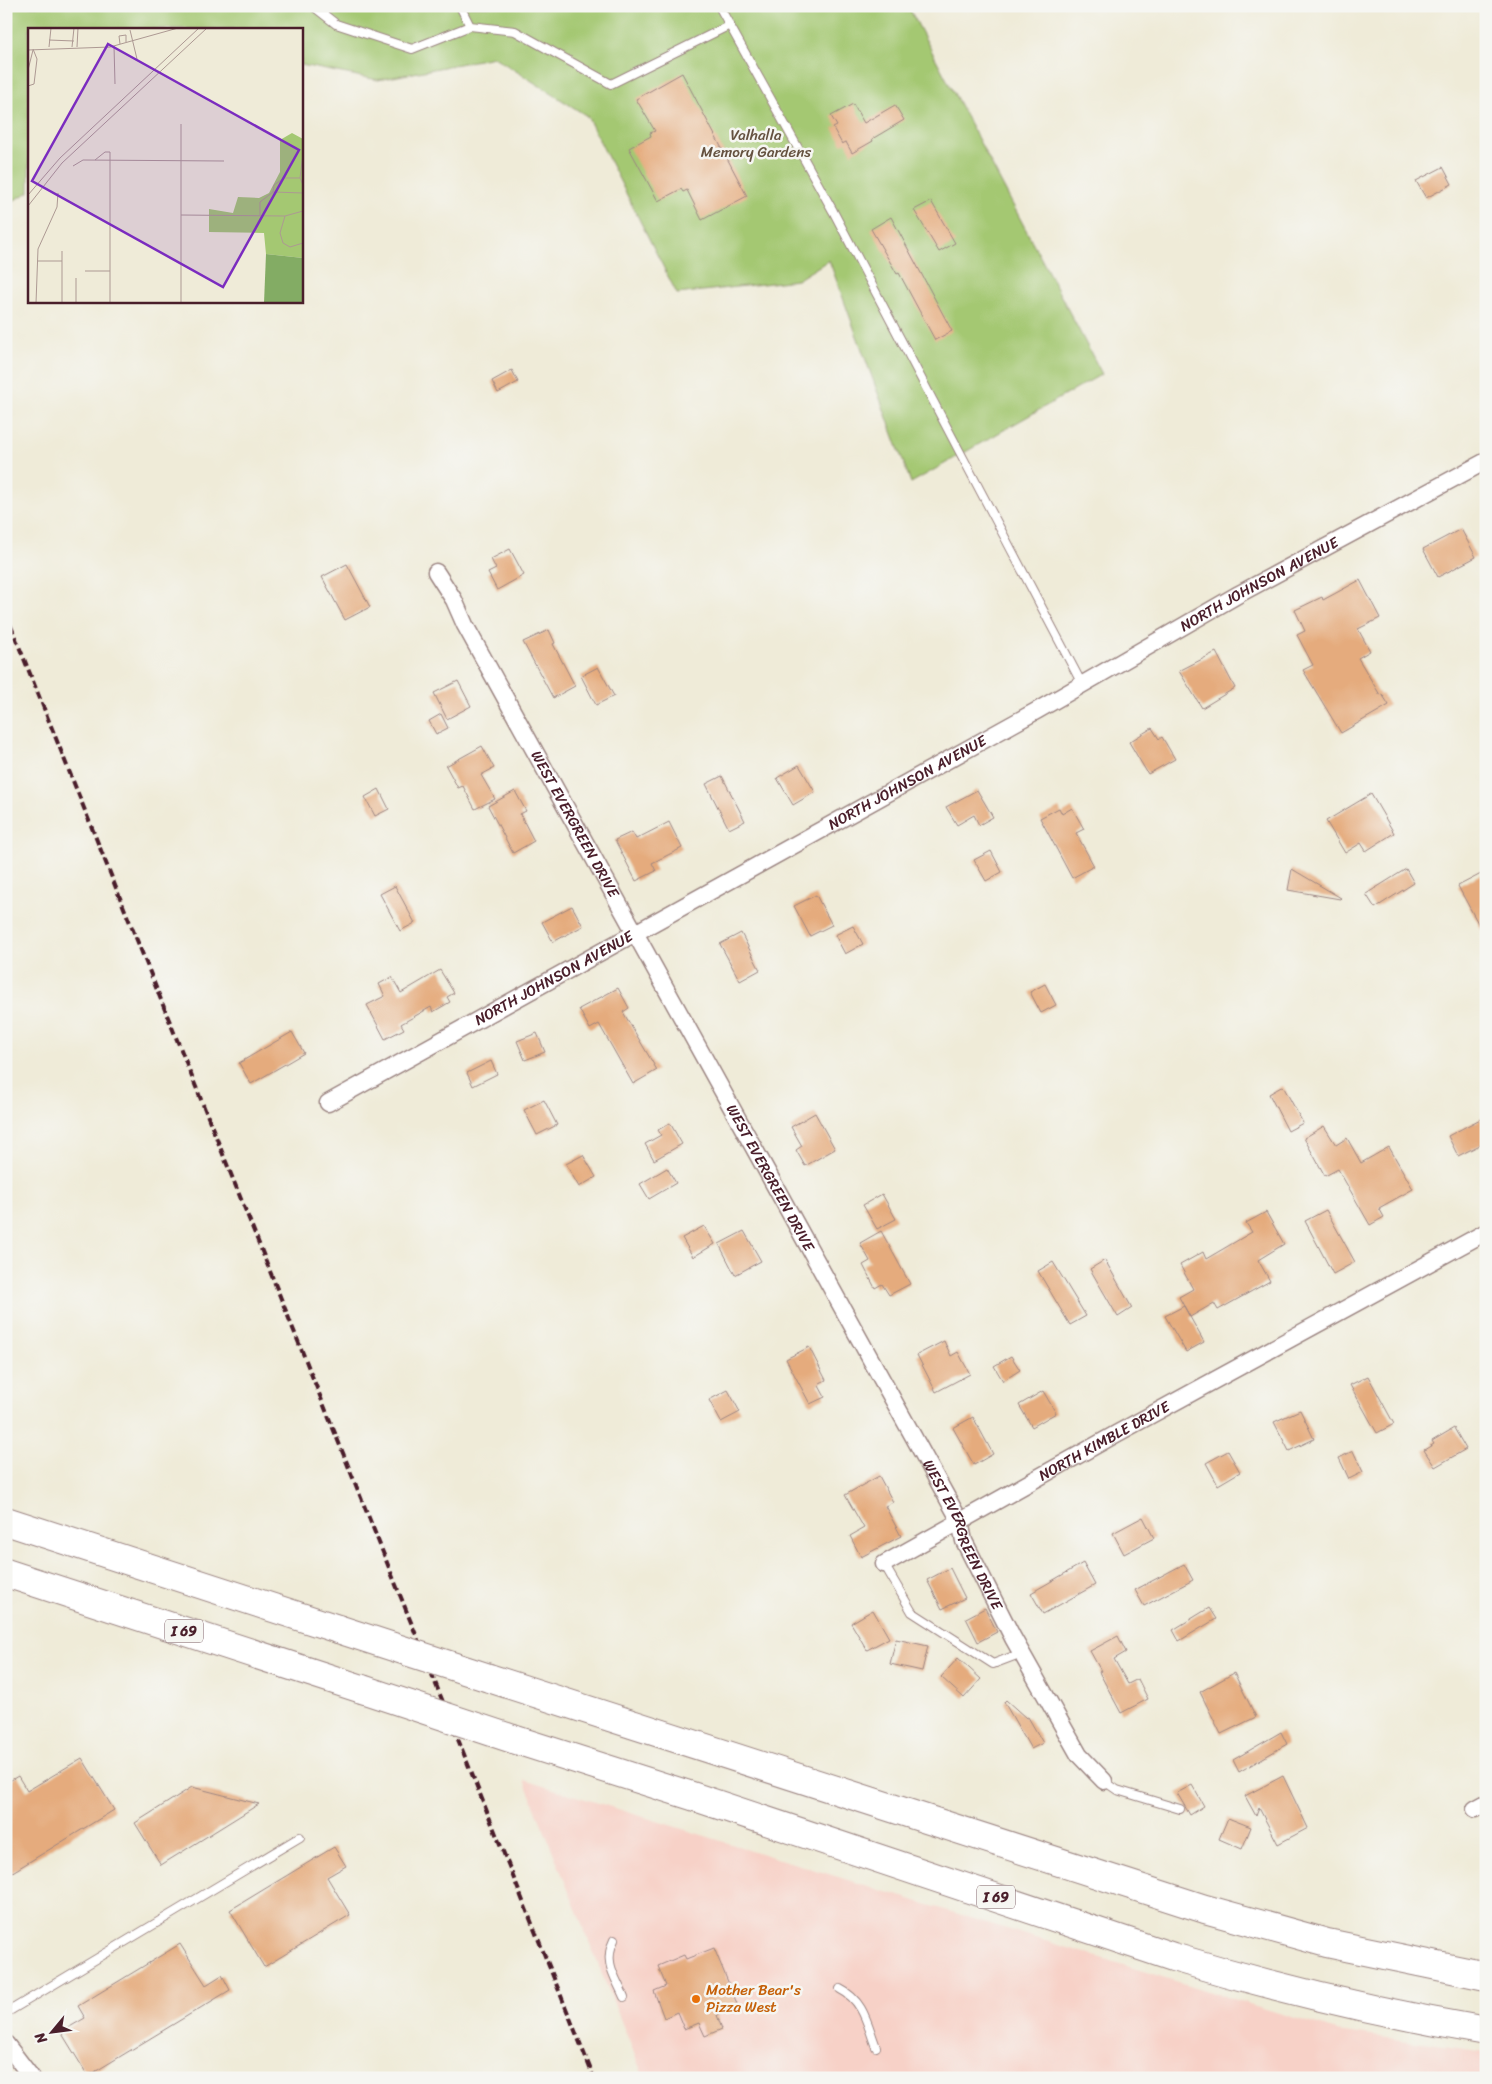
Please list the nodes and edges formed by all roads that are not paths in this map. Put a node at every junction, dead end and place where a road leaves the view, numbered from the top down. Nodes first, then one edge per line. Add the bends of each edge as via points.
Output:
1 (313, 6) edge
2 (460, 6) edge
3 (719, 6) edge
4 (730, 25) junction
5 (470, 26) junction
6 (1486, 461) edge
7 (436, 572) dead end
8 (1082, 684) junction
9 (635, 933) junction
10 (328, 1103) dead end
11 (1486, 1232) edge
12 (6, 1521) edge
13 (960, 1521) junction
14 (884, 1564) joint
15 (6, 1574) edge
16 (1022, 1653) junction
17 (1104, 1781) joint
18 (1180, 1809) dead end
19 (300, 1837) dead end
20 (614, 1940) dead end
21 (1486, 1976) edge
22 (840, 1989) dead end
23 (624, 1997) dead end
24 (6, 2013) edge
25 (1486, 2031) edge
26 (6, 2044) edge
27 (876, 2047) dead end
28 (30, 2077) edge

1 - 5 lane via 336,24 412,49
2 - 5 lane
3 - 4 lane
4 - 5 lane via 611,84 515,31
4 - 8 lane via 833,212
6 - 8 street, NORTH JOHNSON AVENUE via 1238,594
7 - 9 street, WEST EVERGREEN DRIVE
8 - 9 street, NORTH JOHNSON AVENUE
9 - 10 street, NORTH JOHNSON AVENUE
9 - 13 street, WEST EVERGREEN DRIVE
11 - 13 street, NORTH KIMBLE DRIVE
12 - 21 highway, bridge via 1205,1909 1327,1943
13 - 14 street, NORTH KIMBLE DRIVE
13 - 16 street, WEST EVERGREEN DRIVE via 964,1541
14 - 16 lane, NORTH KIMBLE DRIVE via 912,1612 993,1664
15 - 25 highway, I 69, bridge via 692,1796 1208,1968 1364,2008
16 - 17 street, WEST EVERGREEN DRIVE via 1079,1755
17 - 18 lane via 1117,1790
19 - 24 lane
20 - 23 lane via 608,1950 609,1962
22 - 27 lane via 859,2004
26 - 28 street

